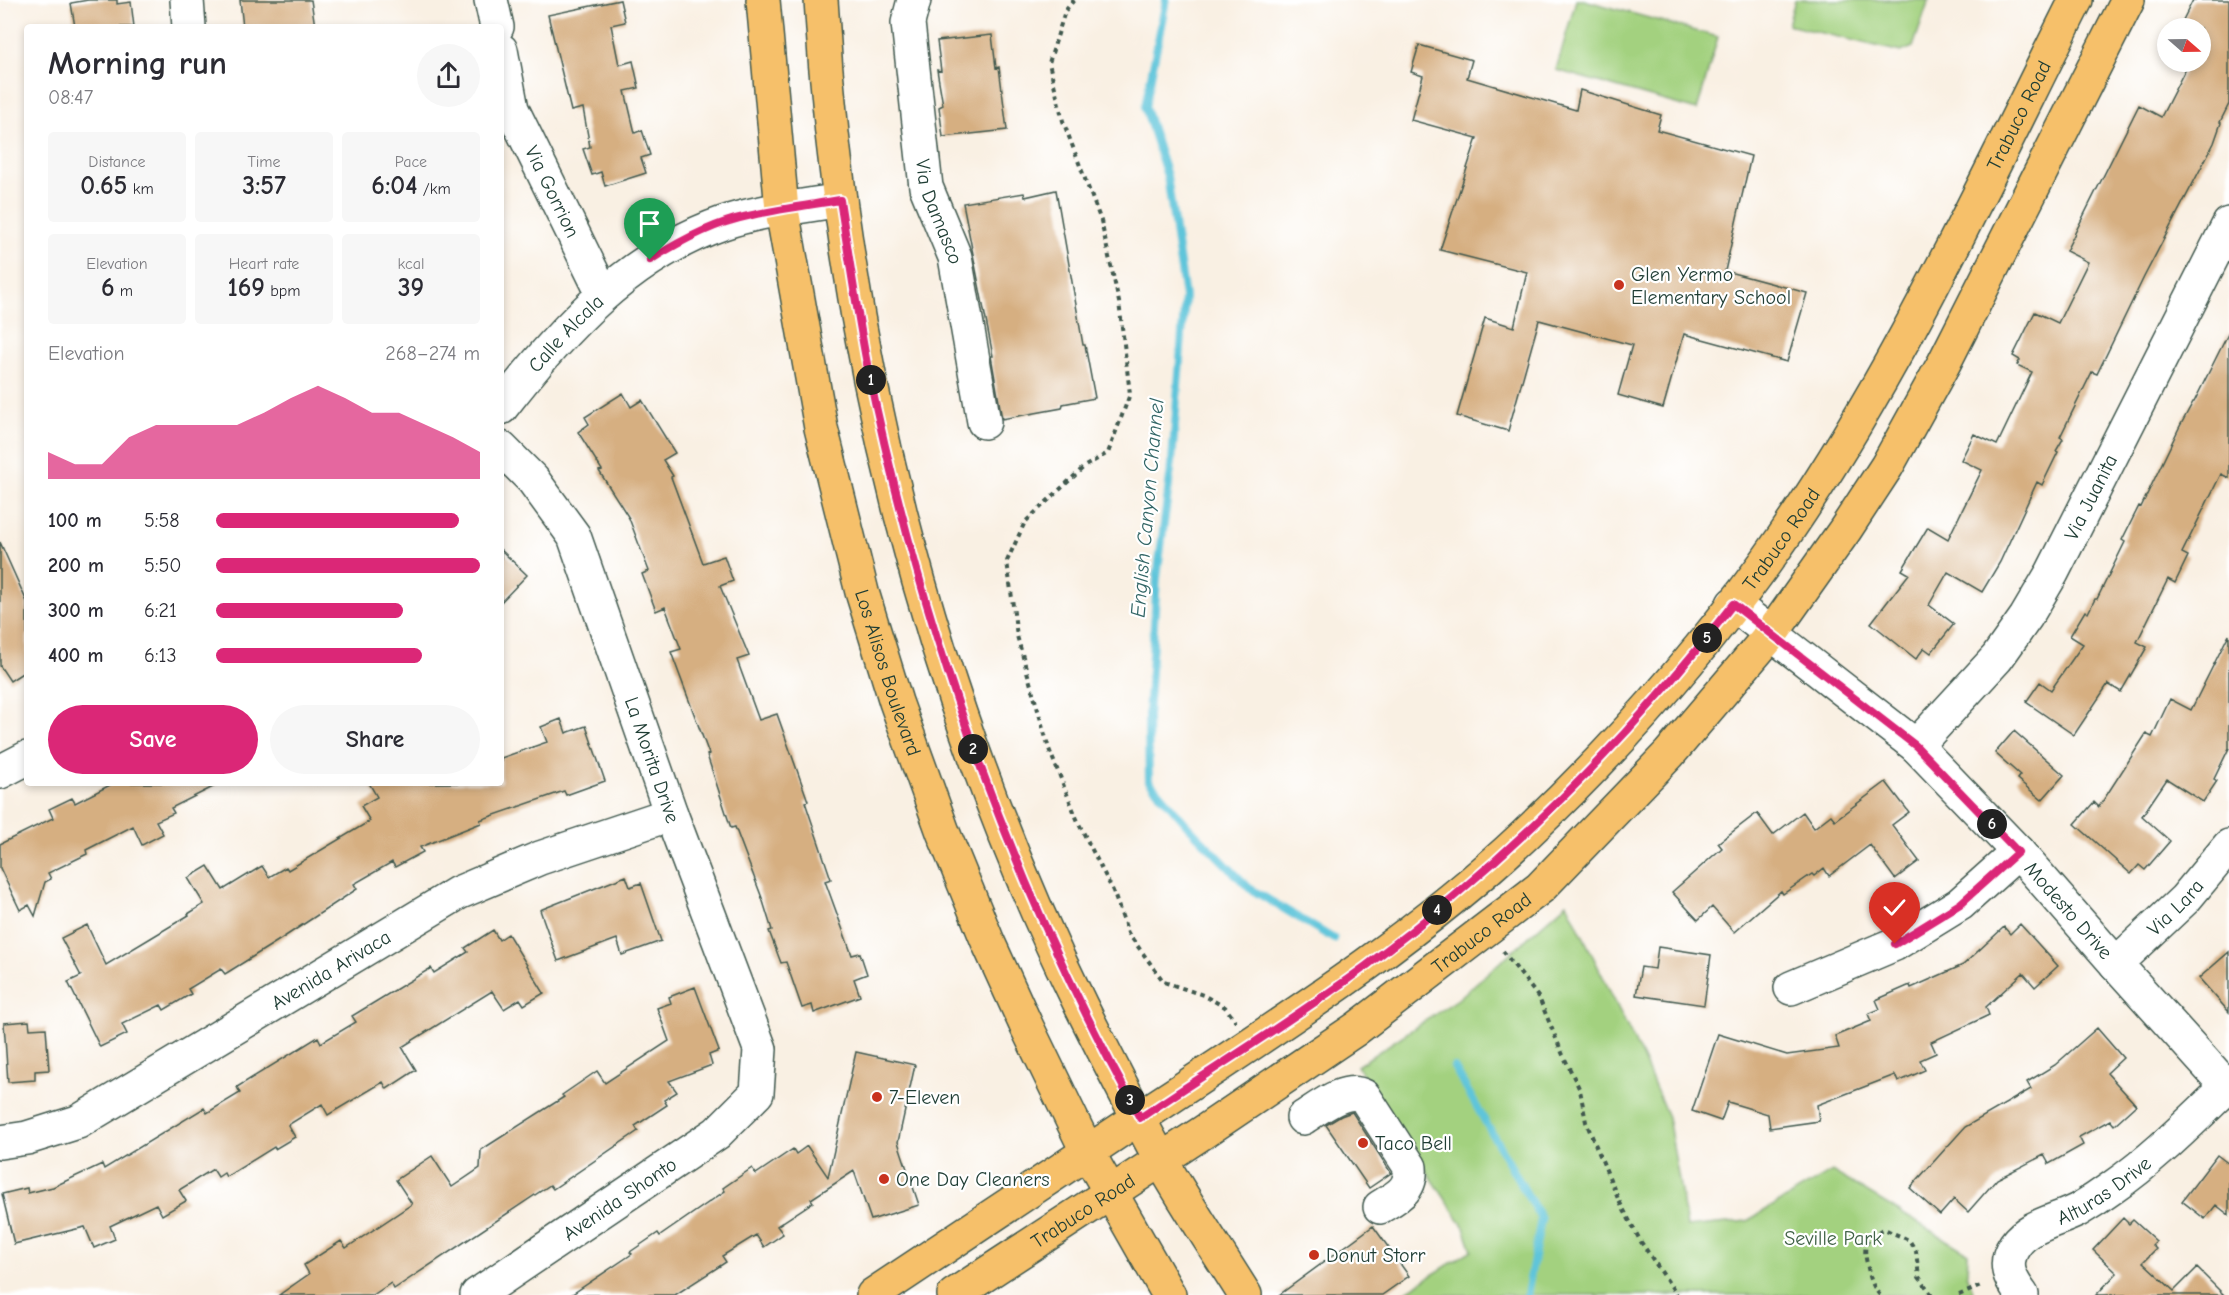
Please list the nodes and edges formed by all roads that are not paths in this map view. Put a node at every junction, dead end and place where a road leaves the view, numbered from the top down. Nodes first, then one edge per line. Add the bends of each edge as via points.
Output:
1 (187, 0) edge
2 (491, 0) edge
3 (763, 0) edge
4 (821, 0) edge
5 (914, 0) edge
6 (2076, 0) edge
7 (2128, 0) edge
8 (189, 24) edge
9 (495, 24) edge
10 (504, 66) edge
11 (840, 200) junction
12 (782, 210) junction
13 (2229, 225) edge
14 (603, 294) junction
15 (504, 404) edge
16 (984, 422) dead end
17 (504, 451) edge
18 (1733, 604) junction
19 (1772, 633) junction
20 (1916, 746) junction
21 (24, 760) edge
22 (0, 772) edge
23 (671, 814) junction
24 (2229, 846) edge
25 (2018, 852) junction
26 (2116, 964) junction
27 (1791, 988) dead end
28 (2228, 1088) edge
29 (757, 1093) joint
30 (1140, 1118) junction
31 (1303, 1118) dead end
32 (0, 1142) edge
33 (1088, 1153) junction
34 (1161, 1160) junction
35 (1111, 1192) junction
36 (1380, 1207) dead end
37 (477, 1295) edge
38 (873, 1295) edge
39 (954, 1295) edge
40 (1168, 1295) edge
41 (1245, 1295) edge
42 (2022, 1295) edge

1 - 8 street
2 - 9 street
3 - 12 main road, Los Alisos Boulevard
4 - 11 main road
5 - 16 street, Via Damasco via 908,23 926,187 955,257
6 - 18 main road, Trabuco Road via 1852,432
7 - 19 main road, Trabuco Road via 1918,412 1845,530
10 - 14 street, Via Gorrion via 512,109
11 - 12 street, Calle Alcala
11 - 30 main road via 880,424 918,573 959,709 1043,923
12 - 14 street, Calle Alcala via 722,223 677,243
12 - 33 main road, Los Alisos Boulevard via 821,428 862,592 896,702 988,942
13 - 20 street, Via Juanita via 2026,617 1997,658
14 - 15 street, Calle Alcala via 540,357
17 - 23 street, La Morita Drive via 533,480 574,536
18 - 19 street, Modesto Drive
18 - 30 main road, Trabuco Road via 1598,763 1523,837 1365,966
19 - 20 street, Modesto Drive
19 - 34 main road, Trabuco Road via 1669,754 1540,888 1356,1029
20 - 25 street, Modesto Drive
21 - 22 street
23 - 29 street, La Morita Drive via 760,1049
23 - 32 street, Avenida Arivaca via 540,858 458,892 78,1122
24 - 26 street, Via Lara via 2185,899
25 - 26 street, Modesto Drive
25 - 27 street via 1960,904 1895,944
26 - 28 street, Modesto Drive
28 - 42 street, Alturas Drive via 2115,1186 2024,1235 2013,1247 2008,1262 2011,1281
29 - 37 street, Avenida Shonto via 717,1133
30 - 33 main road, Trabuco Road
30 - 34 main road
31 - 36 street via 1342,1095 1364,1095 1410,1167 1406,1189
33 - 35 main road, Los Alisos Boulevard
33 - 38 main road, Trabuco Road
34 - 35 main road, Trabuco Road
34 - 41 main road
35 - 39 main road, Trabuco Road
35 - 40 main road, Los Alisos Boulevard

